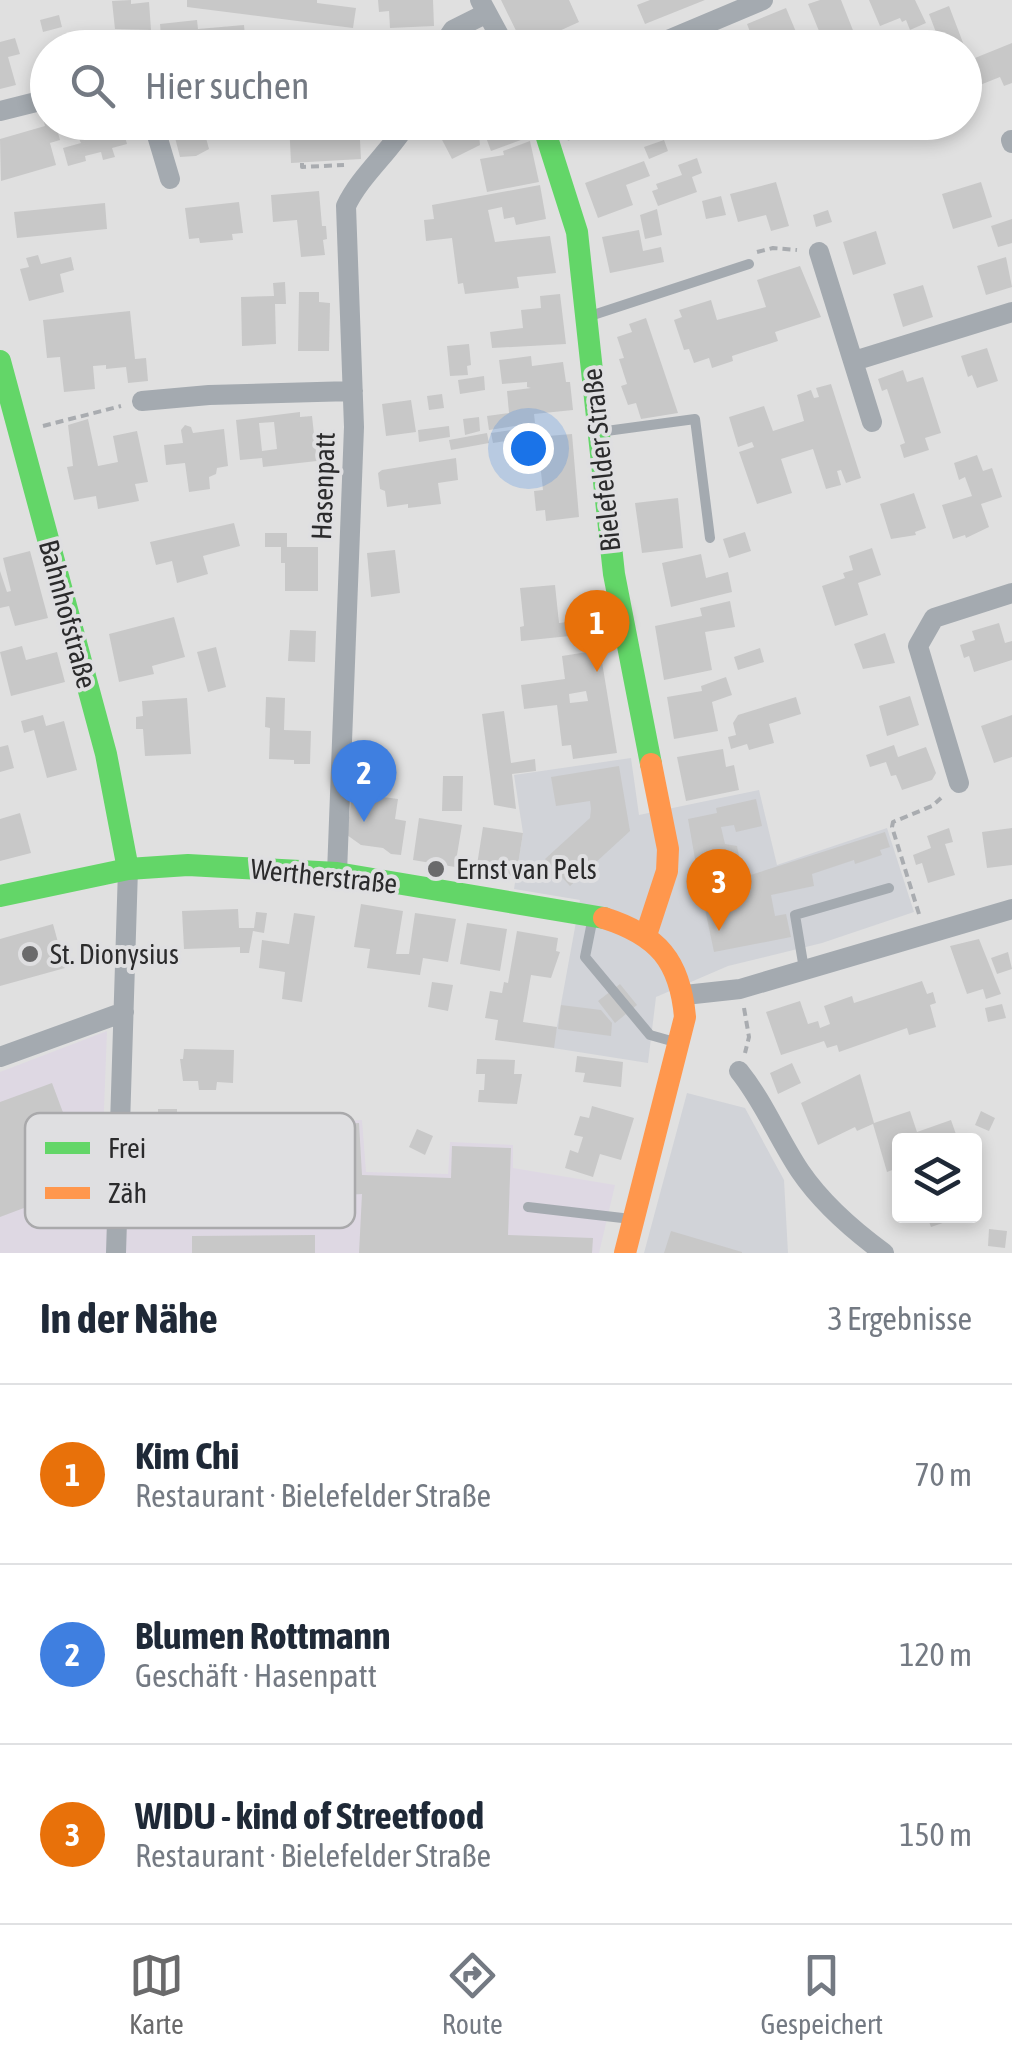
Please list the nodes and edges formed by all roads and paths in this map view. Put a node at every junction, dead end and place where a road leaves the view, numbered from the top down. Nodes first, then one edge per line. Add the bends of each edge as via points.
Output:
1 (763, 0) edge
2 (483, 7) edge
3 (453, 30) edge
4 (496, 30) edge
5 (692, 30) edge
6 (30, 104) edge
7 (0, 111) edge
8 (158, 140) edge
9 (395, 140) edge
10 (549, 140) edge
11 (302, 163) dead end
12 (379, 163) junction
13 (170, 178) dead end
14 (819, 252) joint
15 (750, 264) joint
16 (1012, 312) edge
17 (586, 317) junction
18 (0, 361) edge
19 (854, 361) junction
20 (352, 391) junction
21 (142, 401) joint
22 (872, 422) dead end
23 (19, 432) junction
24 (598, 432) junction
25 (710, 538) dead end
26 (1012, 593) edge
27 (959, 783) joint
28 (128, 868) junction
29 (338, 873) junction
30 (889, 888) dead end
31 (0, 896) edge
32 (1012, 909) edge
33 (593, 916) junction
34 (925, 933) junction
35 (646, 934) junction
36 (804, 970) junction
37 (740, 989) junction
38 (685, 995) junction
39 (124, 1012) junction
40 (680, 1044) junction
41 (0, 1056) edge
42 (739, 1070) joint
43 (120, 1113) edge
44 (528, 1207) dead end
45 (634, 1219) junction
46 (117, 1228) edge
47 (116, 1253) edge
48 (624, 1253) edge
49 (884, 1253) edge

1 - 5 street
2 - 3 street
2 - 4 street
6 - 7 street
8 - 13 street
9 - 12 street, Hasenpatt
10 - 17 street, Bielefelder Straße via 576,232
11 - 12 path
12 - 20 street, Hasenpatt via 346,206
14 - 15 path via 772,248
14 - 19 street
15 - 17 lane
16 - 19 street
17 - 24 street, Bielefelder Straße
18 - 23 street, Bahnhofstraße
19 - 22 street
20 - 21 street
20 - 29 street, Hasenpatt
21 - 23 path
23 - 28 street, Bahnhofstraße via 106,754
24 - 25 lane via 695,420
24 - 35 street, Bielefelder Straße via 614,574 668,849
26 - 27 street via 934,618 918,646
27 - 34 path via 932,806 893,822
28 - 29 street, Wertherstraße
28 - 31 street, Wertherstraße
28 - 39 street
29 - 33 street, Wertherstraße
30 - 36 lane via 795,915
32 - 34 street
33 - 35 street, Wertherstraße
33 - 40 lane via 585,957 650,1035
34 - 36 street
35 - 38 street via 673,963
36 - 37 street
37 - 38 street
37 - 42 path via 749,1037
38 - 40 street
39 - 41 street
39 - 43 street
40 - 45 street
42 - 49 street via 802,1173
44 - 45 lane
45 - 48 street
46 - 47 street

